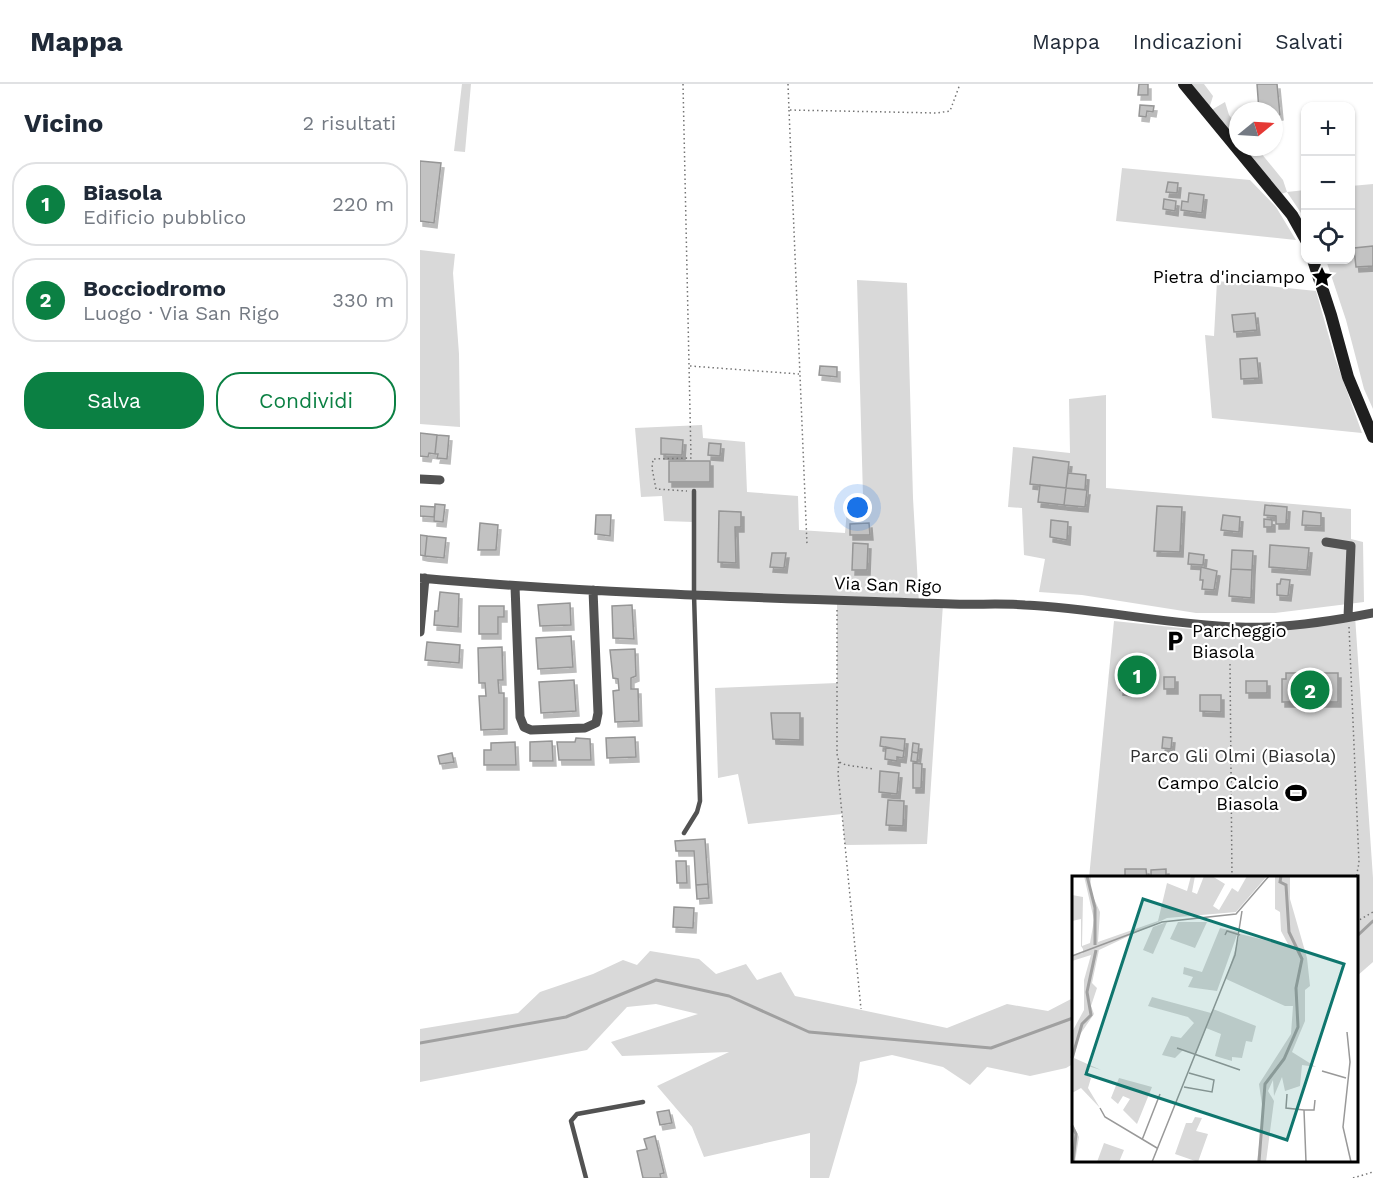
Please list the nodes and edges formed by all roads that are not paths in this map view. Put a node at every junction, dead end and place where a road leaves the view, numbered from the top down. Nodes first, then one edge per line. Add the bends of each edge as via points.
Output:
1 (1184, 84) edge
2 (1301, 232) edge
3 (1314, 264) edge
4 (1373, 437) edge
5 (420, 479) edge
6 (440, 480) dead end
7 (694, 491) road end
8 (1326, 542) dead end
9 (423, 578) edge
10 (516, 586) junction
11 (593, 590) junction
12 (694, 594) junction
13 (1373, 613) edge
14 (1348, 617) junction
15 (420, 632) edge
16 (684, 833) dead end
17 (643, 1102) dead end
18 (586, 1178) edge

1 - 2 street via 1292,215
3 - 4 street via 1348,377
5 - 6 street
7 - 12 lane
8 - 14 street via 1351,546
9 - 10 street, Via San Rigo
9 - 15 street, Via San Rigo
10 - 11 street, Via San Rigo
10 - 11 street via 520,717 531,730 585,728 596,723
11 - 12 street, Via San Rigo
12 - 14 street, Via San Rigo via 1022,604 1243,627
12 - 16 lane via 700,801
13 - 14 street, Via San Rigo
17 - 18 lane via 577,1114 572,1121

